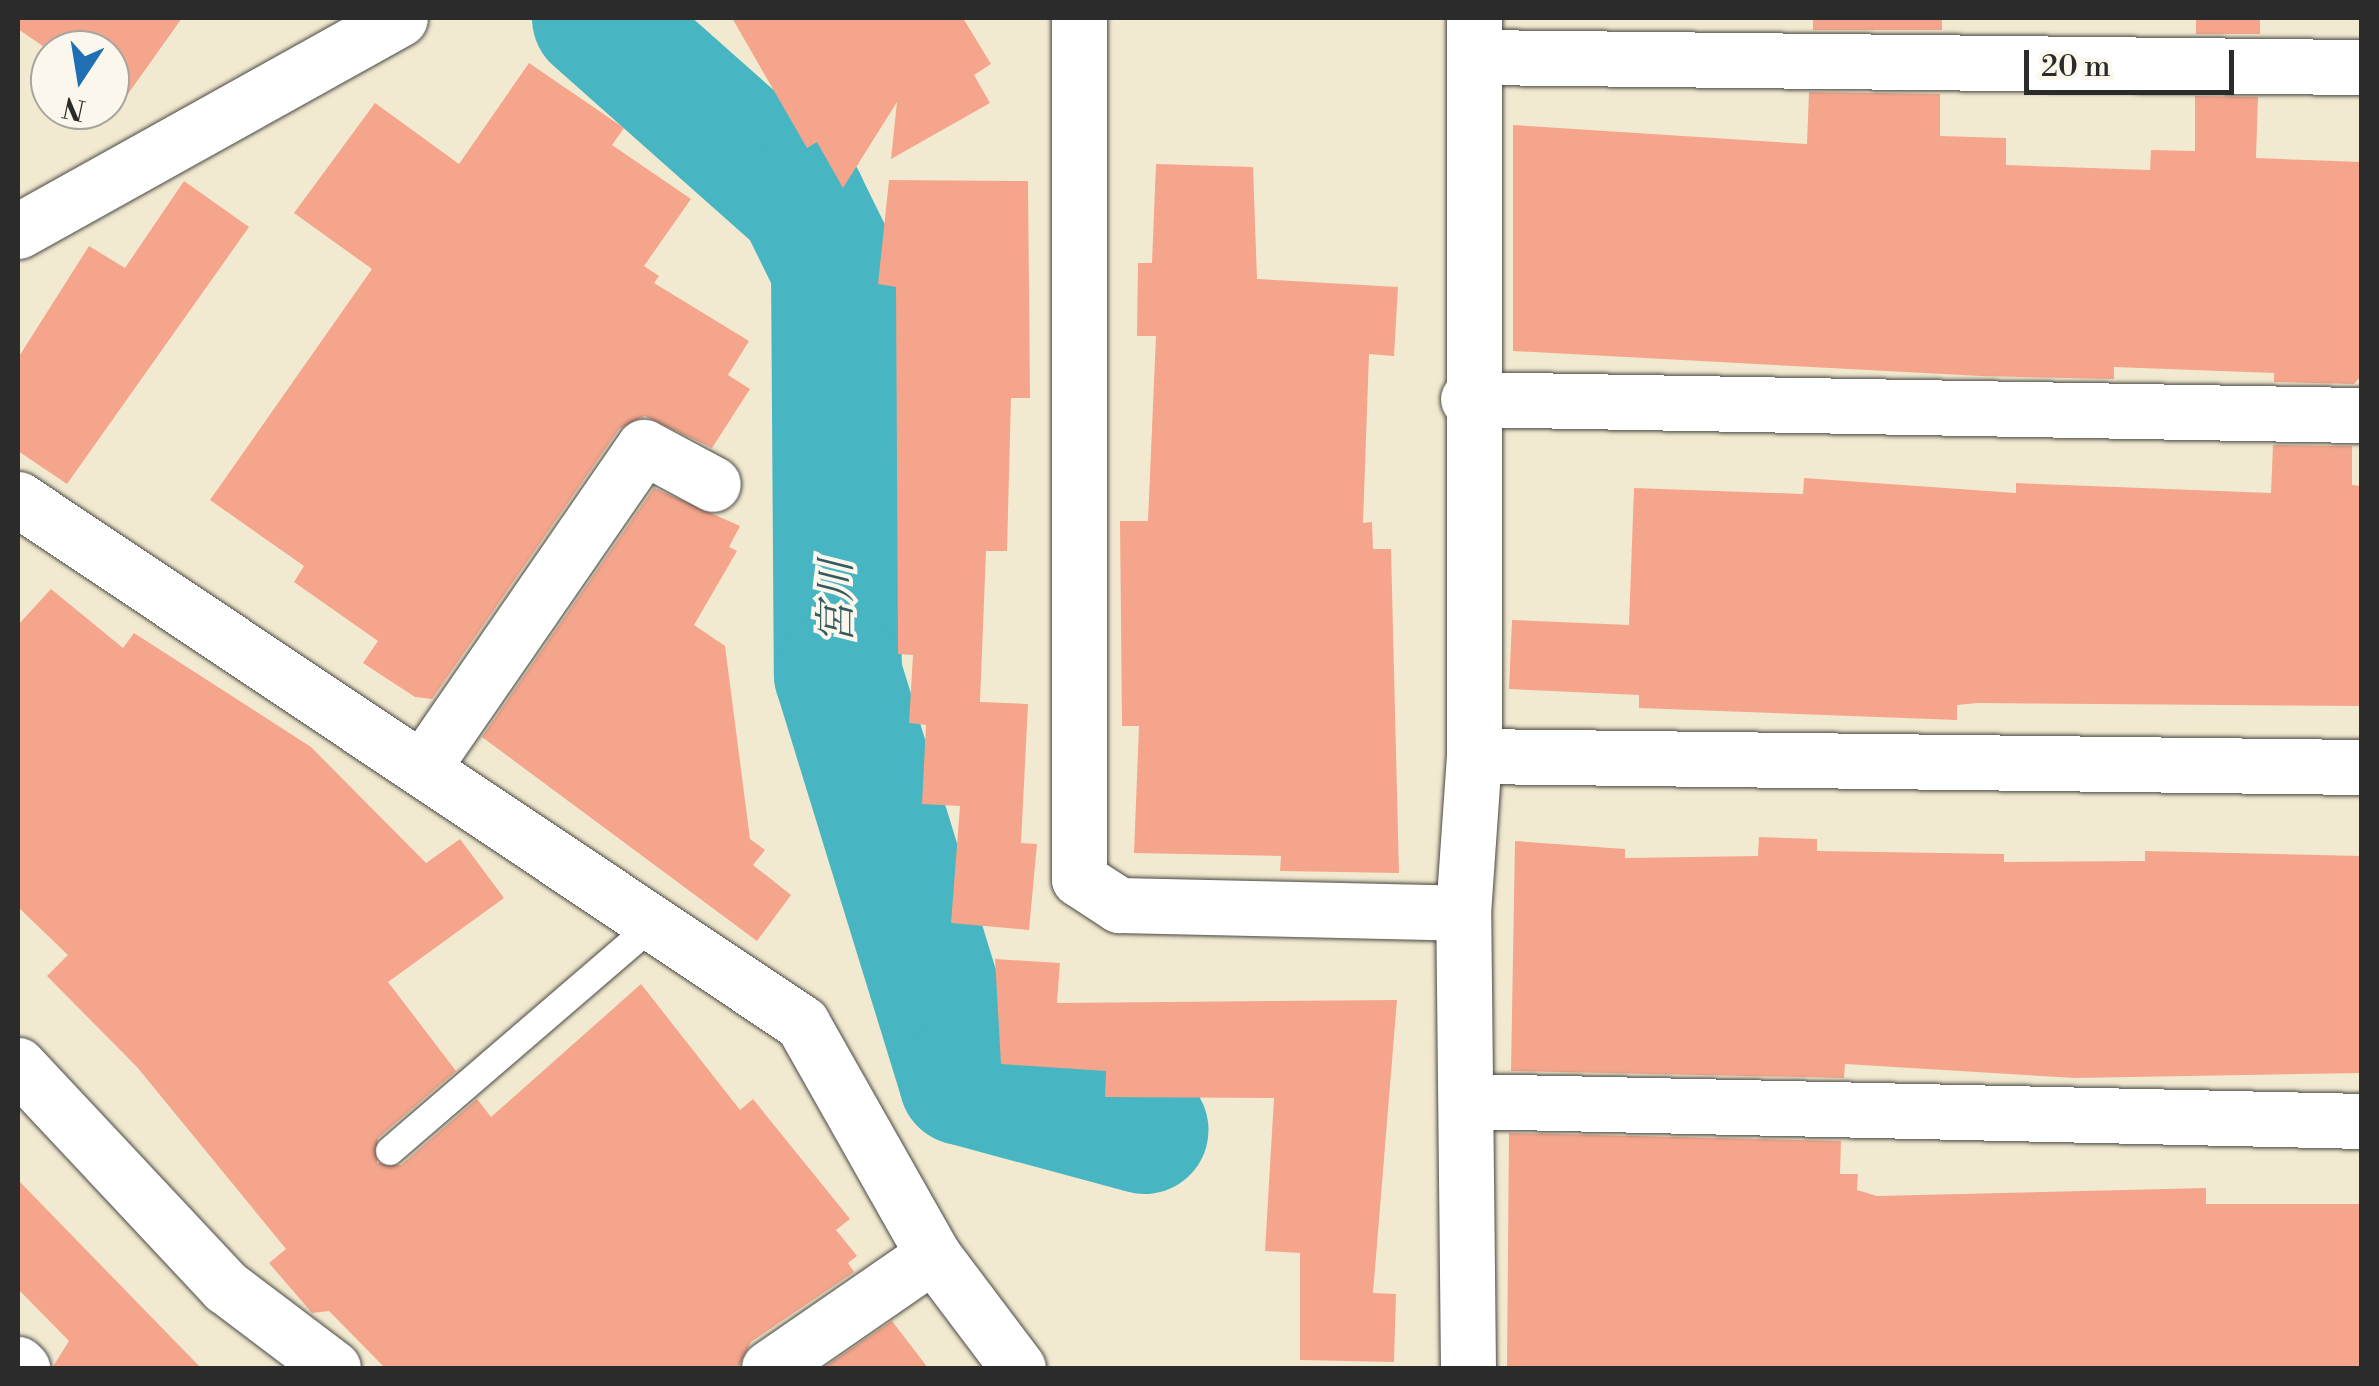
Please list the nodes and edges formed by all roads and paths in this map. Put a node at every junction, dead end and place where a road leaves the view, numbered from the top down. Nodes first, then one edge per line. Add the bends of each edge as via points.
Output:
1 (400, 18) edge
2 (1080, 18) edge
3 (1474, 37) edge
4 (2362, 67) edge
5 (18, 231) edge
6 (1468, 399) junction
7 (2362, 415) edge
8 (713, 484) dead end
9 (18, 498) edge
10 (1474, 756) junction
11 (424, 764) junction
12 (2362, 767) edge
13 (1463, 913) junction
14 (656, 922) junction
15 (18, 1064) edge
16 (1469, 1101) junction
17 (2362, 1121) edge
18 (390, 1151) dead end
19 (932, 1256) junction
20 (334, 1368) edge
21 (769, 1368) edge
22 (1018, 1368) edge
23 (1468, 1368) edge

1 - 5 street
2 - 13 street via 1079,879 1119,904
3 - 4 street
3 - 6 street
6 - 7 street
6 - 10 street
8 - 11 street via 644,447
9 - 11 street
10 - 12 street
10 - 13 street
11 - 14 street
13 - 16 street
14 - 18 lane
14 - 19 street via 802,1023
15 - 20 street via 226,1287
16 - 17 street
16 - 23 street
19 - 21 street
19 - 22 street

